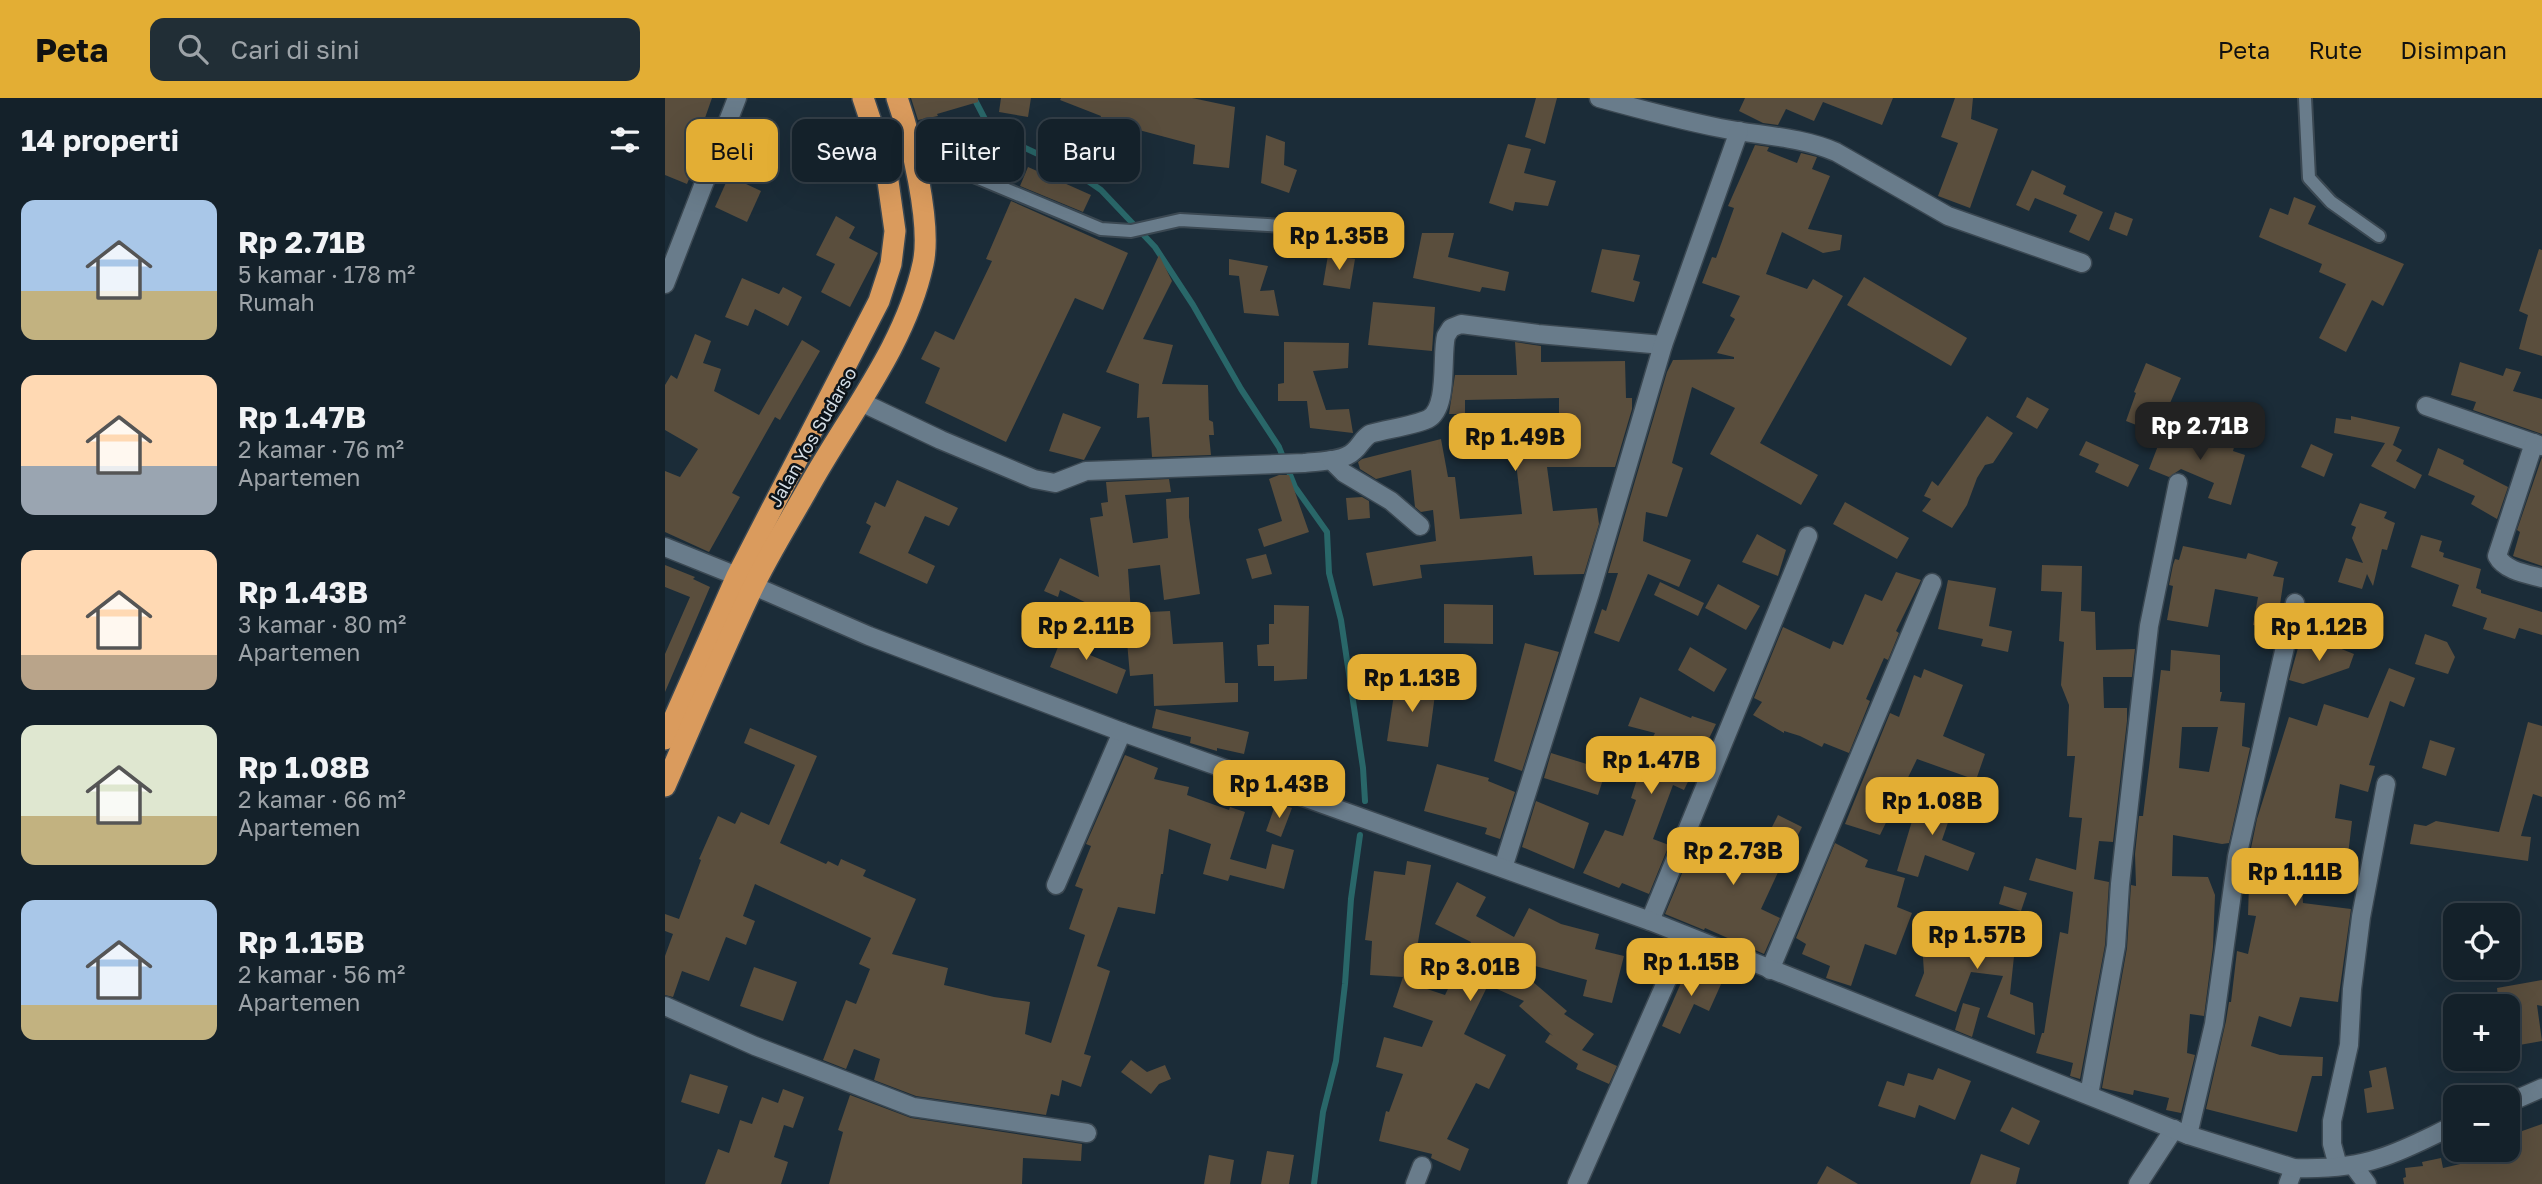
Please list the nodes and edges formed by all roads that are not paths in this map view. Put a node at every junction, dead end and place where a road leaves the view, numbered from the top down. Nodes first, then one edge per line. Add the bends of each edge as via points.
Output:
1 (737, 98) edge
2 (863, 98) edge
3 (897, 98) edge
4 (1599, 98) edge
5 (2305, 98) edge
6 (1739, 131) junction
7 (914, 157) junction
8 (1283, 226) dead end
9 (2379, 236) dead end
10 (2082, 263) dead end
11 (665, 284) edge
12 (1663, 345) junction
13 (861, 402) junction
14 (2426, 406) dead end
15 (2538, 444) edge
16 (805, 447) junction
17 (825, 456) junction
18 (1331, 460) junction
19 (2178, 483) dead end
20 (1420, 526) dead end
21 (1808, 536) dead end
22 (665, 547) edge
23 (2542, 578) edge
24 (745, 581) junction
25 (1932, 583) dead end
26 (2295, 603) dead end
27 (1122, 732) junction
28 (665, 739) edge
29 (2386, 784) dead end
30 (665, 786) edge
31 (1503, 868) junction
32 (1056, 885) dead end
33 (1650, 921) junction
34 (1686, 937) junction
35 (1770, 970) junction
36 (665, 1006) edge
37 (2542, 1088) edge
38 (2089, 1095) junction
39 (2520, 1098) edge
40 (2443, 1130) edge
41 (2181, 1132) junction
42 (1087, 1133) dead end
43 (2346, 1165) junction
44 (1422, 1166) dead end
45 (2291, 1176) edge
46 (1415, 1184) edge
47 (1577, 1184) edge
48 (2138, 1184) edge
49 (2367, 1184) edge

1 - 11 street
2 - 16 highway, Jalan Yos Sudarso via 886,167 895,243 879,301
3 - 7 highway, Jalan Yos Sudarso
4 - 6 street
5 - 9 lane via 2309,178 2331,202
6 - 10 street via 1819,145 1948,216
6 - 12 street
7 - 8 lane via 945,164 1101,229 1131,231 1181,220
7 - 13 highway, Jalan Yos Sudarso via 925,233 923,265 897,336
12 - 18 street via 1461,324 1446,336 1435,413 1370,434 1352,453
12 - 31 street
13 - 17 highway, Jalan Yos Sudarso
13 - 18 street via 1013,471 1055,483 1086,471
14 - 15 street
15 - 23 street via 2497,556 2507,567
16 - 17 highway
16 - 24 highway, Jalan Yos Sudarso
17 - 24 highway, Jalan Yos Sudarso
18 - 20 street
19 - 38 street via 2149,626 2116,946
21 - 33 street
22 - 24 street
24 - 27 street via 869,636
24 - 28 highway, Jalan Yos Sudarso
24 - 30 highway, Jalan Yos Sudarso
25 - 35 street
26 - 41 street via 2237,857 2215,1014
27 - 31 street
27 - 32 street
29 - 43 street via 2351,989 2349,1045 2332,1121 2332,1144
31 - 33 street
33 - 34 street
34 - 35 street
34 - 47 street
35 - 38 street
36 - 42 street via 913,1107
37 - 39 street
38 - 41 street
40 - 43 street via 2381,1158
41 - 45 street
41 - 48 street
43 - 45 street
43 - 49 street
44 - 46 street

